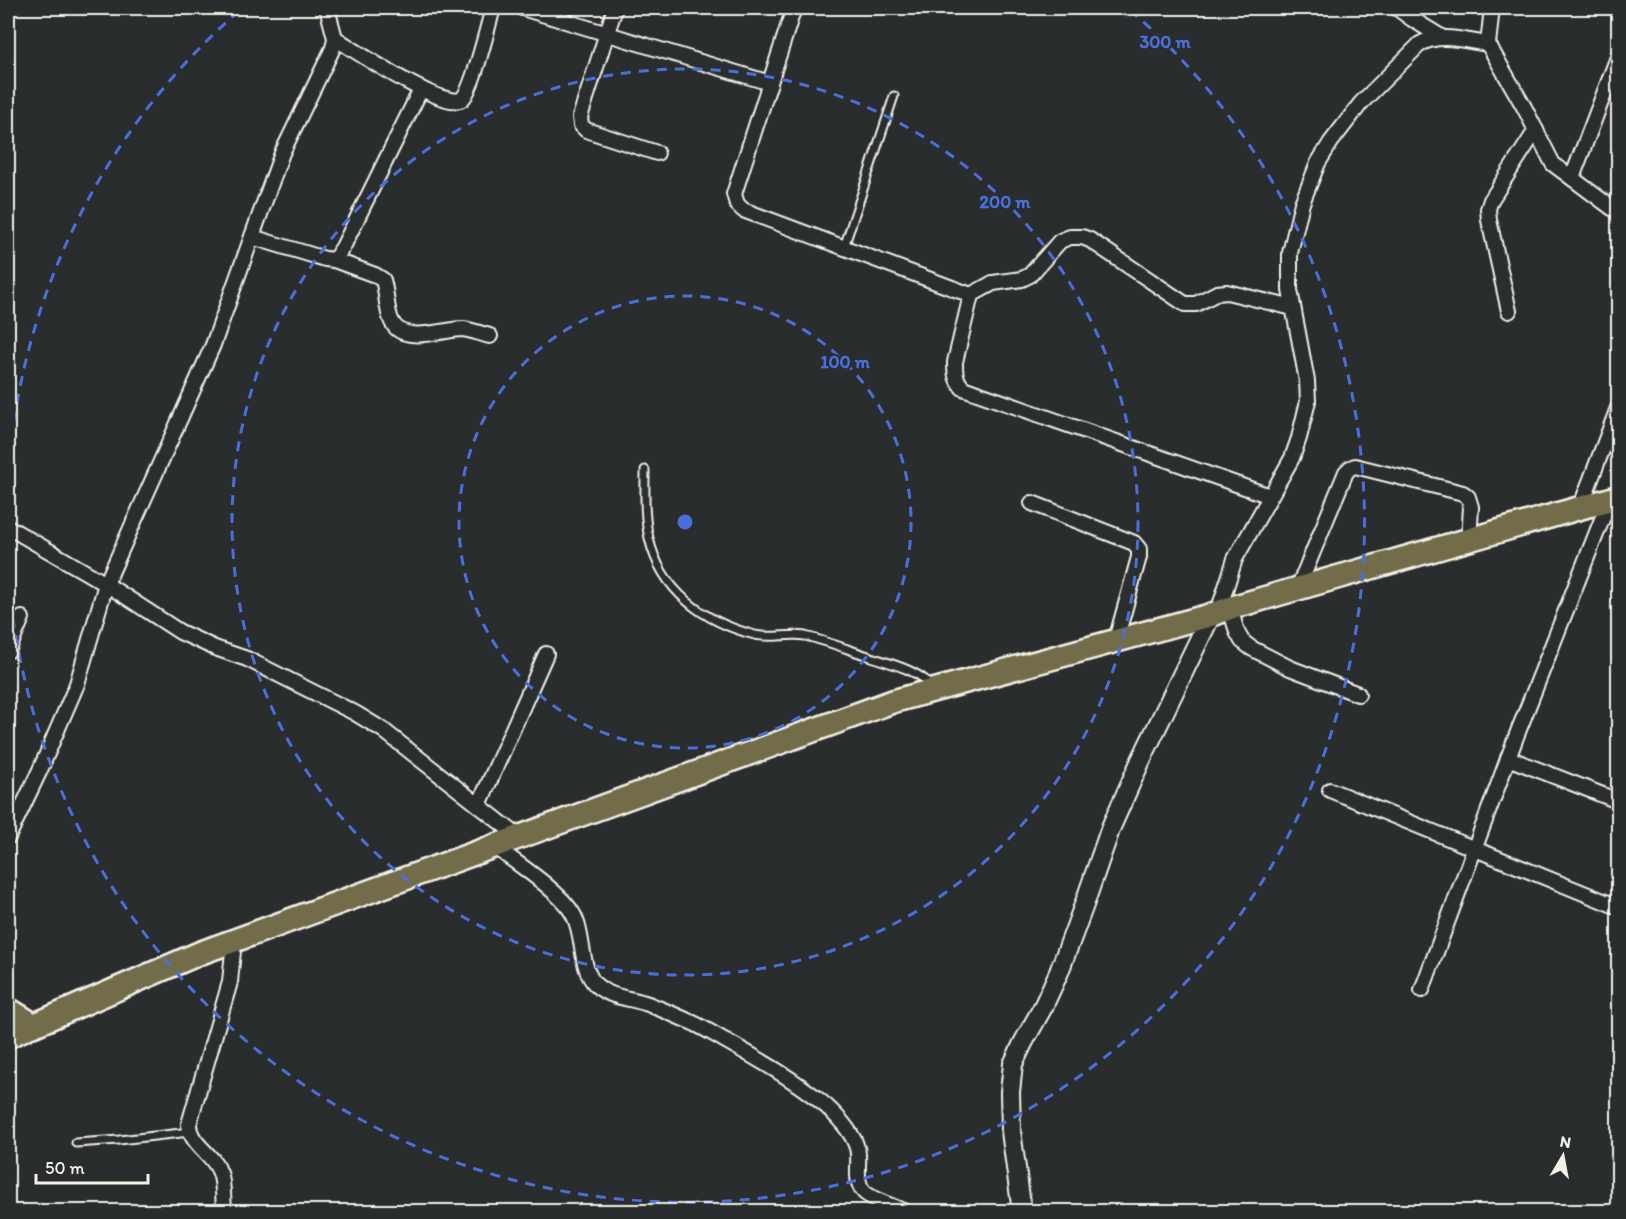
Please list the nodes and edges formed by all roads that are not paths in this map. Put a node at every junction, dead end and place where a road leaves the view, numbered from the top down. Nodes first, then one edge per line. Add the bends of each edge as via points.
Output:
1 (327, 8) edge
2 (493, 8) edge
3 (522, 8) edge
4 (615, 8) edge
5 (794, 8) edge
6 (1397, 8) edge
7 (1492, 8) edge
8 (607, 34) junction
9 (335, 38) junction
10 (1443, 38) junction
11 (1488, 44) junction
12 (1618, 57) edge
13 (770, 83) junction
14 (421, 89) junction
15 (894, 96) dead end
16 (1536, 130) junction
17 (657, 153) dead end
18 (1572, 178) junction
19 (1618, 211) edge
20 (252, 237) junction
21 (844, 247) junction
22 (334, 260) junction
23 (971, 295) junction
24 (1293, 308) junction
25 (1509, 311) dead end
26 (490, 336) dead end
27 (1618, 408) edge
28 (645, 470) dead end
29 (1270, 496) junction
30 (1614, 498) edge
31 (1032, 503) dead end
32 (1580, 508) junction
33 (8, 527) edge
34 (1469, 540) junction
35 (106, 584) junction
36 (1298, 588) junction
37 (1220, 611) junction
38 (22, 618) dead end
39 (1116, 640) junction
40 (8, 651) edge
41 (546, 654) dead end
42 (936, 690) junction
43 (1358, 694) dead end
44 (1508, 758) junction
45 (1330, 790) dead end
46 (1618, 801) edge
47 (479, 805) junction
48 (8, 837) edge
49 (519, 837) junction
50 (494, 846) junction
51 (1474, 849) junction
52 (1618, 907) edge
53 (234, 940) junction
54 (1422, 990) dead end
55 (8, 1009) edge
56 (34, 1025) junction
57 (8, 1037) edge
58 (190, 1132) junction
59 (76, 1143) dead end
60 (224, 1212) edge
61 (904, 1212) edge
62 (1022, 1212) edge

1 - 9 street
2 - 14 street via 470,87 461,100 446,100
3 - 8 street
4 - 8 street
5 - 13 street
6 - 10 street
7 - 11 street
8 - 13 street
8 - 17 street via 580,117 581,125
9 - 14 street
9 - 20 street via 282,153
10 - 11 street
10 - 24 street via 1420,44 1355,111 1321,158 1302,203 1290,253
11 - 16 street
12 - 18 street
13 - 21 street via 734,194 737,204 743,210
14 - 22 street
15 - 21 lane
16 - 18 street via 1553,164
16 - 25 street via 1488,209
18 - 19 street
20 - 22 street
20 - 35 street via 213,345
21 - 23 street
22 - 26 street via 383,280 391,320 405,333 467,329
23 - 24 street via 993,283 1030,275 1060,241 1082,237 1185,303 1196,304 1227,292
23 - 29 street via 955,362 957,381 963,388
24 - 29 street via 1308,401 1292,458
27 - 32 street
28 - 42 lane via 644,507 649,538 658,566 685,600 729,626 756,635 805,636 903,668
29 - 37 street via 1235,559
30 - 32 highway
30 - 44 street
31 - 39 street via 1134,543 1138,549 1139,558
32 - 34 highway
33 - 35 street
34 - 36 highway
34 - 36 street via 1468,497 1355,466 1346,472
35 - 47 street via 180,632 247,659 355,713 383,730
35 - 48 street via 77,684
36 - 37 highway
37 - 39 highway
37 - 43 street via 1251,648
37 - 62 main road via 1141,760 1111,827 1059,972 1013,1064 1011,1131
38 - 40 street
39 - 42 highway
41 - 47 street
42 - 49 highway via 883,705
44 - 46 street
44 - 51 street
45 - 51 street
47 - 49 street
49 - 50 highway
50 - 53 highway
50 - 61 street via 572,911 581,935 586,968 597,986 689,1021 796,1084 826,1107 855,1141 863,1191
51 - 52 street
51 - 54 street
53 - 56 highway
53 - 58 street via 230,982 189,1124
55 - 56 highway
56 - 57 main road
58 - 59 lane
58 - 60 street via 220,1173

